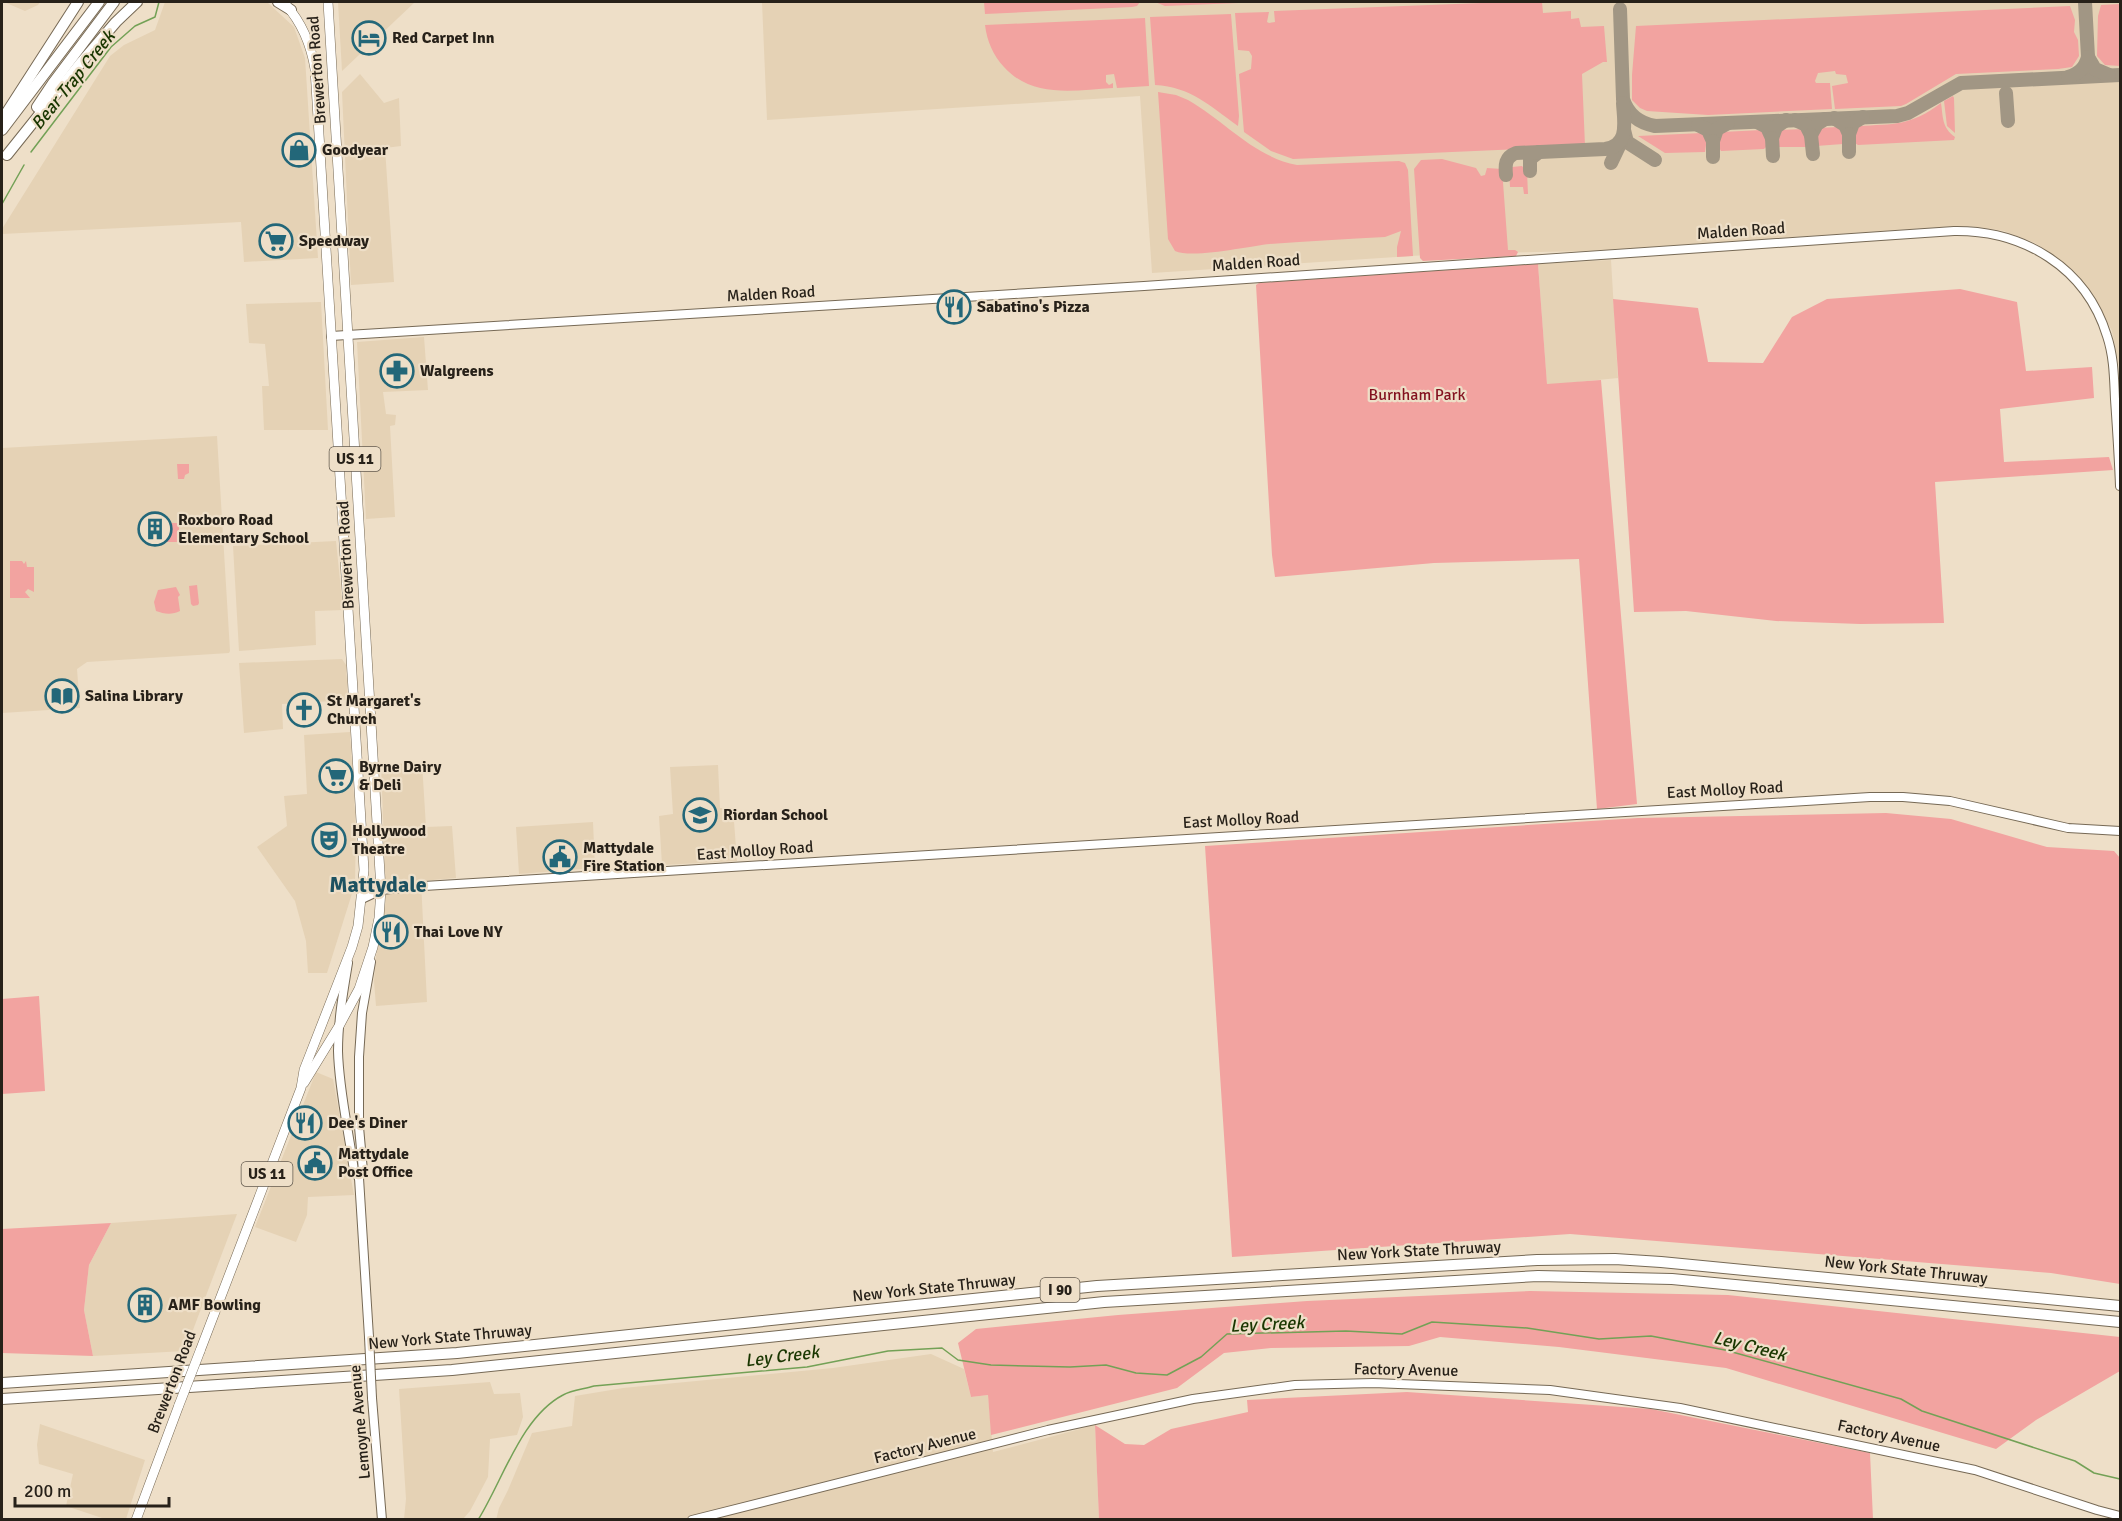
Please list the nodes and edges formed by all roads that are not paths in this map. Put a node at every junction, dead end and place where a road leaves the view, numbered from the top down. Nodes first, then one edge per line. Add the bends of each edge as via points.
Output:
1 (78, 2) edge
2 (99, 2) edge
3 (114, 2) edge
4 (137, 2) edge
5 (278, 2) edge
6 (327, 2) edge
7 (287, 6) edge
8 (2, 120) edge
9 (2, 130) edge
10 (4, 159) edge
11 (348, 335) junction
12 (331, 336) junction
13 (2121, 486) edge
14 (2121, 831) edge
15 (381, 890) junction
16 (362, 899) junction
17 (352, 947) junction
18 (373, 947) junction
19 (339, 1026) junction
20 (301, 1088) junction
21 (359, 1178) junction
22 (2121, 1306) edge
23 (2121, 1322) edge
24 (2, 1383) edge
25 (2, 1398) edge
26 (2121, 1516) edge
27 (136, 1520) edge
28 (382, 1520) edge
29 (692, 1520) edge

1 - 8 highway
2 - 9 highway
3 - 10 highway via 53,83
4 - 10 highway via 79,64
5 - 7 highway
6 - 11 main road, Brewerton Road / US 11
7 - 12 main road, Brewerton Road / US 11 via 302,27 315,69
11 - 12 street, Malden Road
11 - 13 street, Malden Road via 1969,231 2019,241 2053,259 2081,287 2103,322 2113,364
11 - 15 main road, Brewerton Road / US 11
12 - 16 main road, Brewerton Road / US 11 via 364,855
14 - 15 street, East Molloy Road via 2068,828 1950,801 1870,796
15 - 16 street, East Molloy Road
15 - 18 main road, Brewerton Road / US 11
16 - 17 main road, Brewerton Road / US 11
17 - 19 street, Lemoyne Avenue
17 - 20 main road, Brewerton Road / US 11 via 304,1070
18 - 19 main road, Brewerton Road / US 11 via 359,989
18 - 21 street, Lemoyne Avenue via 359,1057 363,1171
19 - 20 main road, Brewerton Road / US 11
19 - 21 street, Lemoyne Avenue via 343,1100 354,1171
20 - 27 main road, Brewerton Road / US 11, bridge
21 - 28 street, Lemoyne Avenue, bridge
22 - 24 highway, New York State Thruway / I 90 via 1661,1262 1537,1260 1098,1286 457,1353
23 - 25 highway, New York State Thruway / I 90 via 1682,1280 1538,1276 1104,1302 452,1370
26 - 29 street, Factory Avenue via 1975,1470 1680,1408 1550,1390 1373,1383 1295,1385 1172,1403 1048,1430

